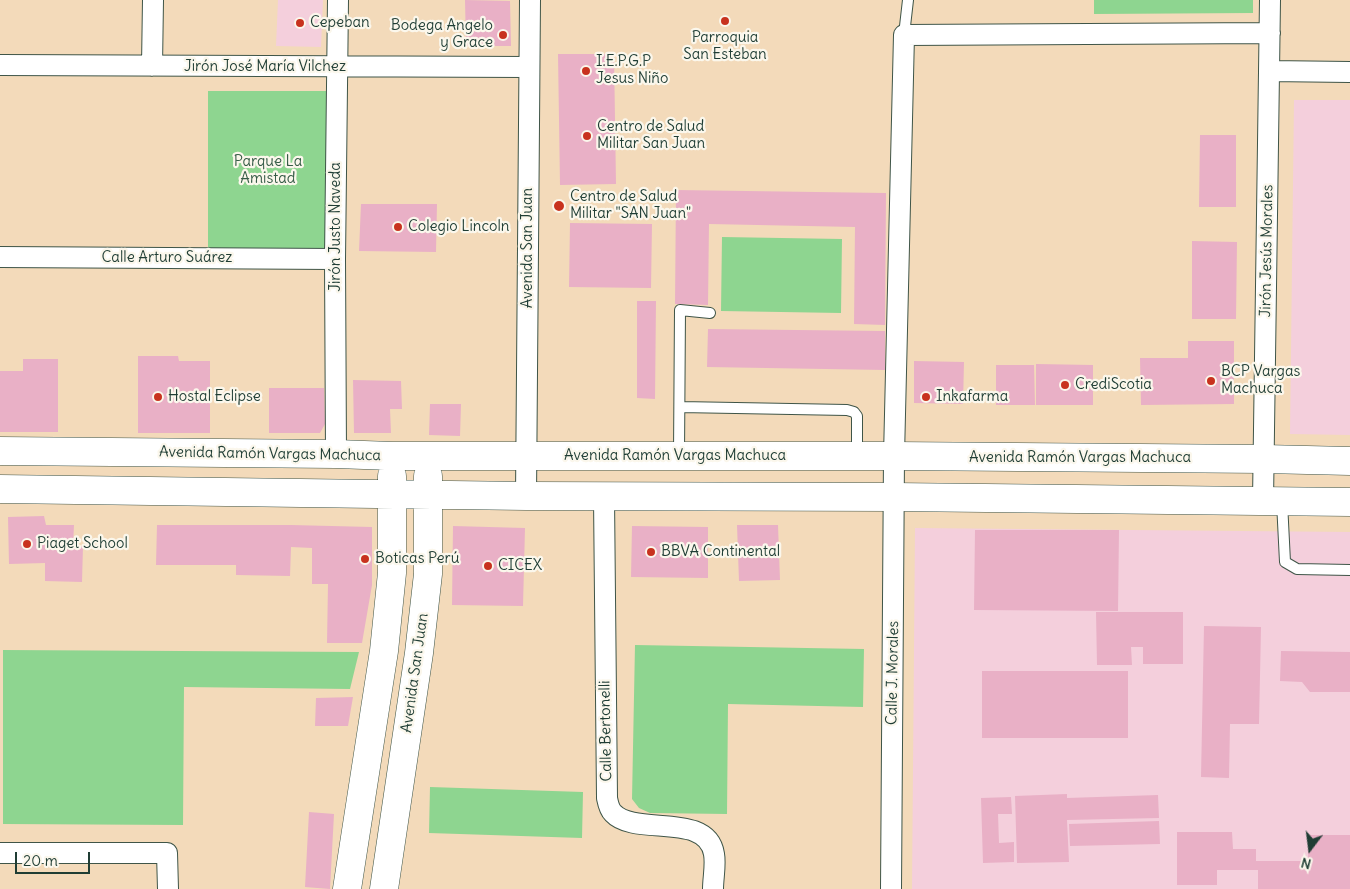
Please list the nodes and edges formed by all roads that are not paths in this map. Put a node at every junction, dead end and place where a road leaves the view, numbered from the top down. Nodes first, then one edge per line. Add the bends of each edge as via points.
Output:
1 (153, 0) edge
2 (338, 0) edge
3 (530, 0) edge
4 (908, 0) edge
5 (1270, 0) edge
6 (1270, 33) junction
7 (904, 35) junction
8 (0, 65) edge
9 (152, 66) junction
10 (337, 67) junction
11 (530, 67) junction
12 (1270, 71) junction
13 (1350, 72) edge
14 (0, 257) edge
15 (335, 260) junction
16 (710, 313) dead end
17 (680, 407) junction
18 (0, 451) edge
19 (336, 454) junction
20 (527, 455) junction
21 (392, 456) junction
22 (428, 456) junction
23 (679, 456) junction
24 (856, 456) junction
25 (894, 456) junction
26 (1264, 459) junction
27 (1350, 461) edge
28 (0, 490) edge
29 (391, 494) junction
30 (428, 495) junction
31 (526, 496) junction
32 (604, 497) junction
33 (894, 497) junction
34 (1272, 501) junction
35 (1350, 502) edge
36 (1350, 570) edge
37 (0, 853) edge
38 (168, 889) edge
39 (347, 889) edge
40 (384, 889) edge
41 (713, 889) edge
42 (891, 889) edge

1 - 9 street
2 - 10 street, Jirón Justo Naveda
3 - 11 street, Avenida San Juan
4 - 7 lane
5 - 6 street, Jirón Jesús Morales
6 - 7 street
6 - 12 street, Jirón Jesús Morales
7 - 25 street, Calle J. Morales
8 - 9 street, Jirón José María Vilchez
9 - 10 street, Jirón José María Vilchez
10 - 11 street, Jirón José María Vilchez
10 - 15 street, Jirón Justo Naveda
11 - 20 street, Avenida San Juan
12 - 13 street
12 - 26 street, Jirón Jesús Morales
14 - 15 street, Calle Arturo Suárez
15 - 19 street, Jirón Justo Naveda
16 - 17 lane via 680,310
17 - 23 lane
17 - 24 lane via 847,410 856,416
18 - 19 main road, Avenida Ramón Vargas Machuca
19 - 21 main road, Avenida Ramón Vargas Machuca
20 - 22 main road, Avenida Ramón Vargas Machuca
20 - 23 main road, Avenida Ramón Vargas Machuca
20 - 31 street, Avenida San Juan
21 - 22 main road, Avenida Ramón Vargas Machuca
21 - 29 main road
22 - 30 main road, Avenida San Juan
23 - 24 main road, Avenida Ramón Vargas Machuca
24 - 25 main road, Avenida Ramón Vargas Machuca
25 - 26 main road, Avenida Ramón Vargas Machuca
25 - 33 street, Calle J. Morales
26 - 27 main road, Avenida Ramón Vargas Machuca
26 - 34 street, Jirón Jesús Morales
28 - 29 main road
29 - 30 main road
29 - 39 main road via 392,573 384,651
30 - 31 main road
30 - 40 main road, Avenida San Juan via 428,574 420,653
31 - 32 main road
32 - 33 main road
32 - 41 street, Calle Bertonelli via 607,798 611,812 621,819 638,824 685,828 706,838 714,853
33 - 34 main road
33 - 42 street, Calle J. Morales
34 - 35 main road
34 - 36 lane via 1286,562 1297,569
37 - 38 street via 168,853

